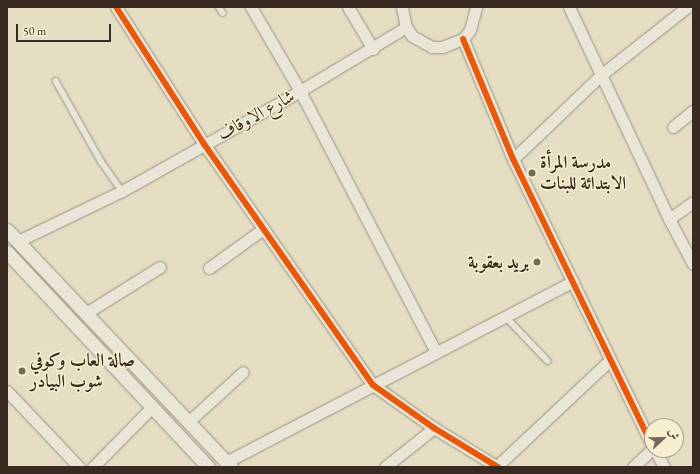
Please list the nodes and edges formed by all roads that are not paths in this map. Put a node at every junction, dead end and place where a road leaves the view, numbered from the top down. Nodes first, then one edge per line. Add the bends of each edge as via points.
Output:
1 (116, 7) edge
2 (219, 7) edge
3 (251, 7) edge
4 (348, 7) edge
5 (402, 7) edge
6 (476, 7) edge
7 (569, 7) edge
8 (687, 7) edge
9 (223, 13) dead end
10 (406, 27) junction
11 (463, 39) junction
12 (373, 49) junction
13 (601, 75) junction
14 (56, 82) dead end
15 (300, 91) junction
16 (693, 111) edge
17 (673, 127) dead end
18 (204, 144) junction
19 (514, 159) junction
20 (122, 191) junction
21 (693, 202) edge
22 (669, 219) junction
23 (263, 229) junction
24 (7, 230) edge
25 (18, 241) junction
26 (7, 252) edge
27 (693, 264) edge
28 (160, 267) dead end
29 (209, 268) dead end
30 (573, 281) junction
31 (86, 313) junction
32 (505, 316) junction
33 (436, 352) junction
34 (610, 360) junction
35 (548, 361) dead end
36 (243, 372) dead end
37 (373, 385) junction
38 (7, 391) edge
39 (152, 407) junction
40 (188, 422) junction
41 (434, 428) junction
42 (644, 429) edge
43 (644, 458) edge
44 (658, 458) edge
45 (228, 465) edge
46 (497, 466) edge
47 (80, 467) edge
48 (93, 467) edge
49 (208, 467) edge
50 (385, 467) edge
51 (633, 467) edge
52 (664, 467) edge

1 - 18 street
2 - 9 lane
3 - 15 street
4 - 12 street
5 - 10 street
6 - 11 street via 470,30
7 - 13 street
8 - 13 street
10 - 11 street via 412,36 432,47 453,44
10 - 12 street, شارع الاوقاف
11 - 19 street
12 - 15 street, شارع الاوقاف
13 - 19 street
13 - 22 street
14 - 20 lane via 101,161
15 - 18 street, شارع الاوقاف
15 - 33 street
16 - 17 street
18 - 20 street, شارع الاوقاف
18 - 23 street
19 - 30 street
20 - 25 street, شارع الاوقاف
21 - 22 street
22 - 27 street
23 - 29 street
23 - 37 street
24 - 25 street
25 - 31 street
26 - 39 street
28 - 31 street
30 - 32 street
30 - 34 street
31 - 40 street
32 - 33 street
32 - 35 lane
33 - 37 street
34 - 42 street
34 - 46 street
36 - 40 street
37 - 41 street
37 - 45 street
38 - 47 street
39 - 48 street
39 - 49 street
40 - 45 street
41 - 46 street
41 - 50 street
43 - 51 street
44 - 52 street

